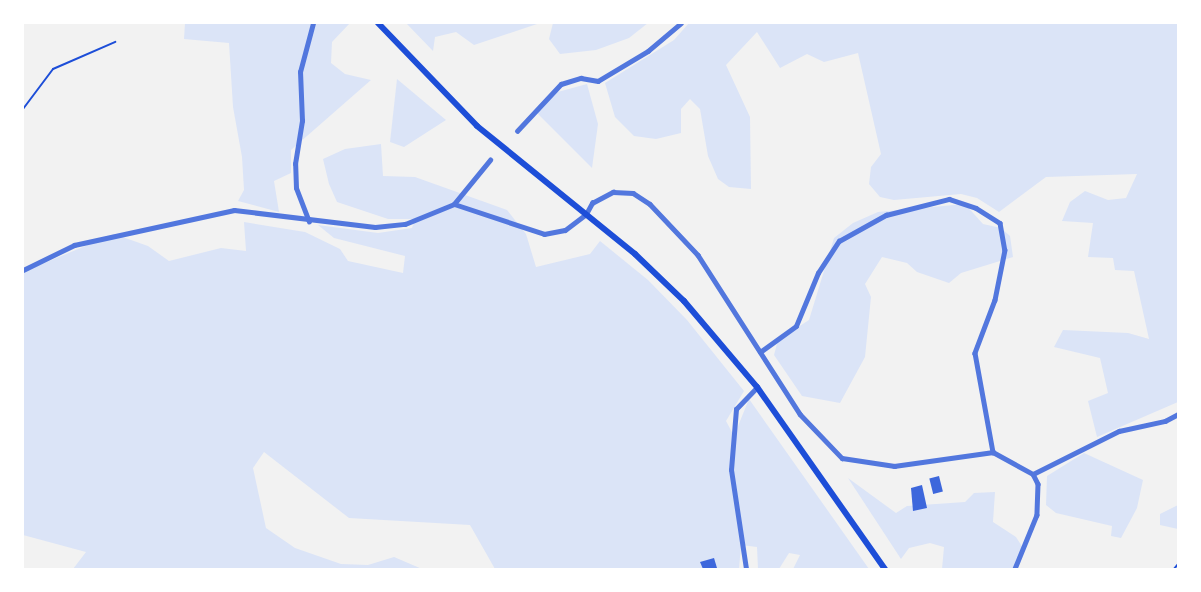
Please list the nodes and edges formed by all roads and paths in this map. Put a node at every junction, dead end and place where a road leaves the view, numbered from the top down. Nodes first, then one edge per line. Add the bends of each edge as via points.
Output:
1 (313, 23) edge
2 (378, 23) edge
3 (681, 23) edge
4 (115, 42) dead end
5 (23, 109) edge
6 (517, 131) dead end
7 (490, 160) dead end
8 (454, 204) junction
9 (586, 214) junction
10 (309, 222) junction
11 (23, 270) edge
12 (760, 352) junction
13 (757, 387) junction
14 (1178, 414) edge
15 (993, 452) junction
16 (1033, 474) junction
17 (1178, 564) edge
18 (746, 569) edge
19 (885, 569) edge
20 (1015, 569) edge
21 (1174, 569) edge

1 - 10 street via 300,72 302,121 295,164 296,188
2 - 9 main road via 477,126
3 - 6 street via 648,51 598,81 581,78 561,85
4 - 5 path via 53,69
7 - 8 street
8 - 9 street via 544,234 565,230
8 - 10 street via 390,227
9 - 12 street via 592,203 614,192 632,193 650,204 698,255
9 - 13 main road via 684,300
10 - 11 street via 233,210 74,245
12 - 15 street via 800,414 842,458 894,467
12 - 15 street via 796,326 818,273 839,241 886,215 948,199 976,208 1000,223 1005,250 995,300 975,354
13 - 18 street via 736,409 731,470
13 - 19 main road
14 - 16 street via 1119,430
15 - 16 street
16 - 20 street via 1037,515
17 - 21 path

